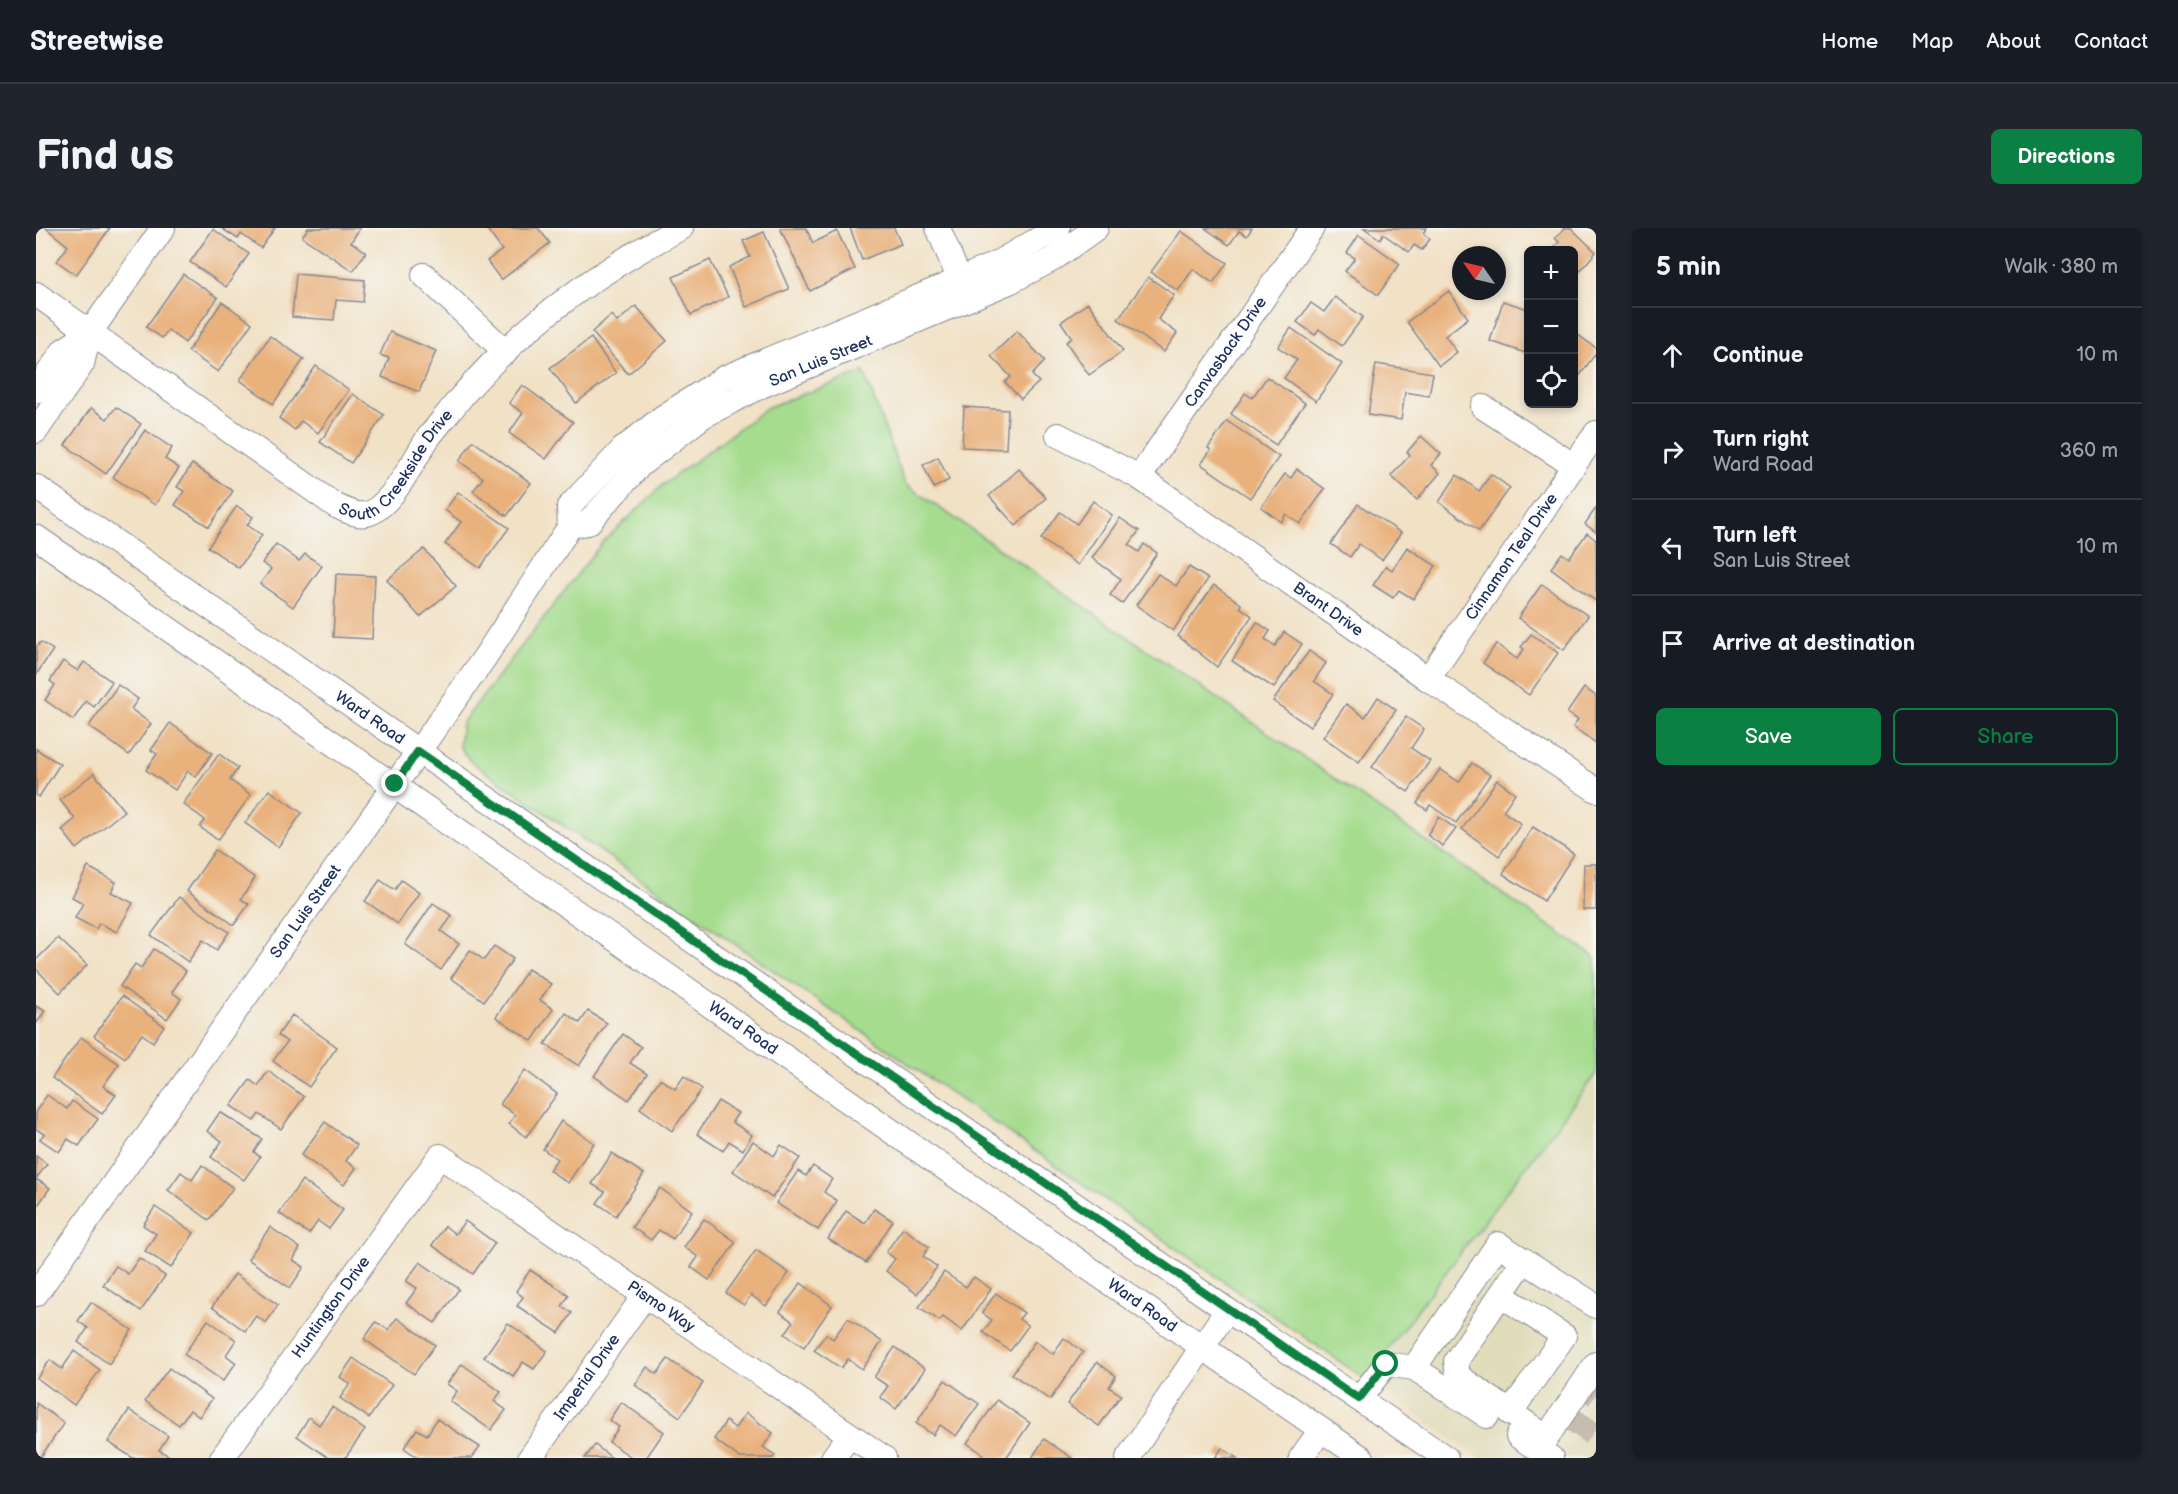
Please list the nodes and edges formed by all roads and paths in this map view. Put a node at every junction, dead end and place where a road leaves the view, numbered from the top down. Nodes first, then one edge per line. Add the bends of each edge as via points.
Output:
1 (163, 228) edge
2 (681, 228) edge
3 (938, 228) edge
4 (1058, 228) edge
5 (1096, 228) edge
6 (1312, 228) edge
7 (424, 275) dead end
8 (964, 290) junction
9 (36, 294) edge
10 (89, 334) junction
11 (506, 352) junction
12 (36, 390) edge
13 (1483, 407) dead end
14 (36, 431) edge
15 (1596, 433) edge
16 (1058, 435) dead end
17 (1573, 465) junction
18 (1138, 477) junction
19 (36, 487) edge
20 (36, 537) edge
21 (1428, 679) junction
22 (418, 751) junction
23 (395, 784) junction
24 (1596, 790) edge
25 (440, 1156) joint
26 (1524, 1260) junction
27 (36, 1294) edge
28 (645, 1295) junction
29 (1501, 1295) junction
30 (1596, 1306) edge
31 (1227, 1310) junction
32 (1201, 1348) junction
33 (1596, 1364) edge
34 (1414, 1368) junction
35 (1359, 1399) junction
36 (1510, 1413) junction
37 (1321, 1430) junction
38 (850, 1435) junction
39 (1545, 1448) edge
40 (222, 1458) edge
41 (530, 1458) edge
42 (833, 1458) edge
43 (884, 1458) edge
44 (1128, 1458) edge
45 (1301, 1458) edge
46 (1362, 1458) edge
47 (1446, 1458) edge

1 - 10 street
2 - 11 street, South Creekside Drive via 640,249 578,290
3 - 8 street
4 - 8 street, San Luis Street via 997,263
5 - 8 street, San Luis Street via 1053,259
6 - 18 street, Canvasback Drive
7 - 11 street
8 - 22 street, San Luis Street via 703,416 640,465 588,523 570,526
9 - 10 street, South Creekside Drive
10 - 11 street, South Creekside Drive via 353,514 372,512 387,499 444,419
10 - 12 street via 64,350
10 - 14 street via 82,364
13 - 17 street
15 - 17 street, Cinnamon Teal Drive
16 - 18 street, Brant Drive
17 - 21 street, Cinnamon Teal Drive
18 - 21 street, Brant Drive
19 - 22 street, Ward Road
20 - 23 street, Ward Road
21 - 24 street, Brant Drive
22 - 23 street, San Luis Street
22 - 31 street, Ward Road
23 - 27 street, San Luis Street
23 - 32 street, Ward Road
25 - 28 street, Pismo Way
25 - 40 street, Huntington Drive
26 - 29 street
26 - 30 street
26 - 34 street via 1498,1244
28 - 38 street, Pismo Way
28 - 41 street, Imperial Drive
29 - 36 street via 1456,1361 1458,1376
29 - 36 street via 1564,1336
31 - 32 street
31 - 35 street, Ward Road
32 - 37 street, Ward Road
32 - 44 street
33 - 39 street via 1587,1389
34 - 35 street via 1386,1364
34 - 39 street
35 - 47 street, Ward Road
36 - 39 street
37 - 45 street
37 - 46 street, Ward Road
38 - 42 street
38 - 43 street, Pismo Way

